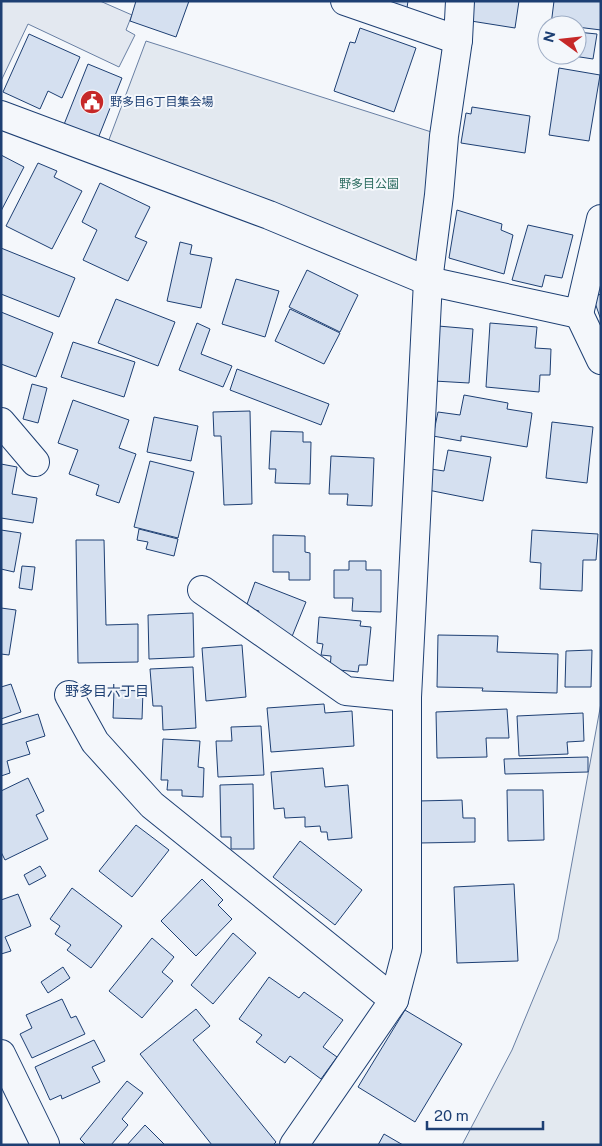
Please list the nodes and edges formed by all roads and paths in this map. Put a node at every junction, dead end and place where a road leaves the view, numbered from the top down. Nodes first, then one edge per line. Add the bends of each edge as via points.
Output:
1 (345, 1) edge
2 (460, 1) edge
3 (458, 40) junction
4 (1, 115) edge
5 (601, 219) edge
6 (428, 281) junction
7 (579, 314) junction
8 (601, 360) edge
9 (1, 422) edge
10 (35, 462) dead end
11 (202, 590) dead end
12 (69, 695) dead end
13 (407, 697) junction
14 (394, 1000) junction
15 (1, 1054) edge
16 (45, 1144) edge
17 (294, 1145) edge

1 - 3 street
2 - 3 street
3 - 6 street
4 - 6 street via 269,215
5 - 7 street
6 - 7 street
6 - 13 street
7 - 8 street
9 - 10 street
11 - 13 street via 346,691
12 - 14 street via 95,742 152,805
13 - 14 street via 407,950
14 - 17 street
15 - 16 street

